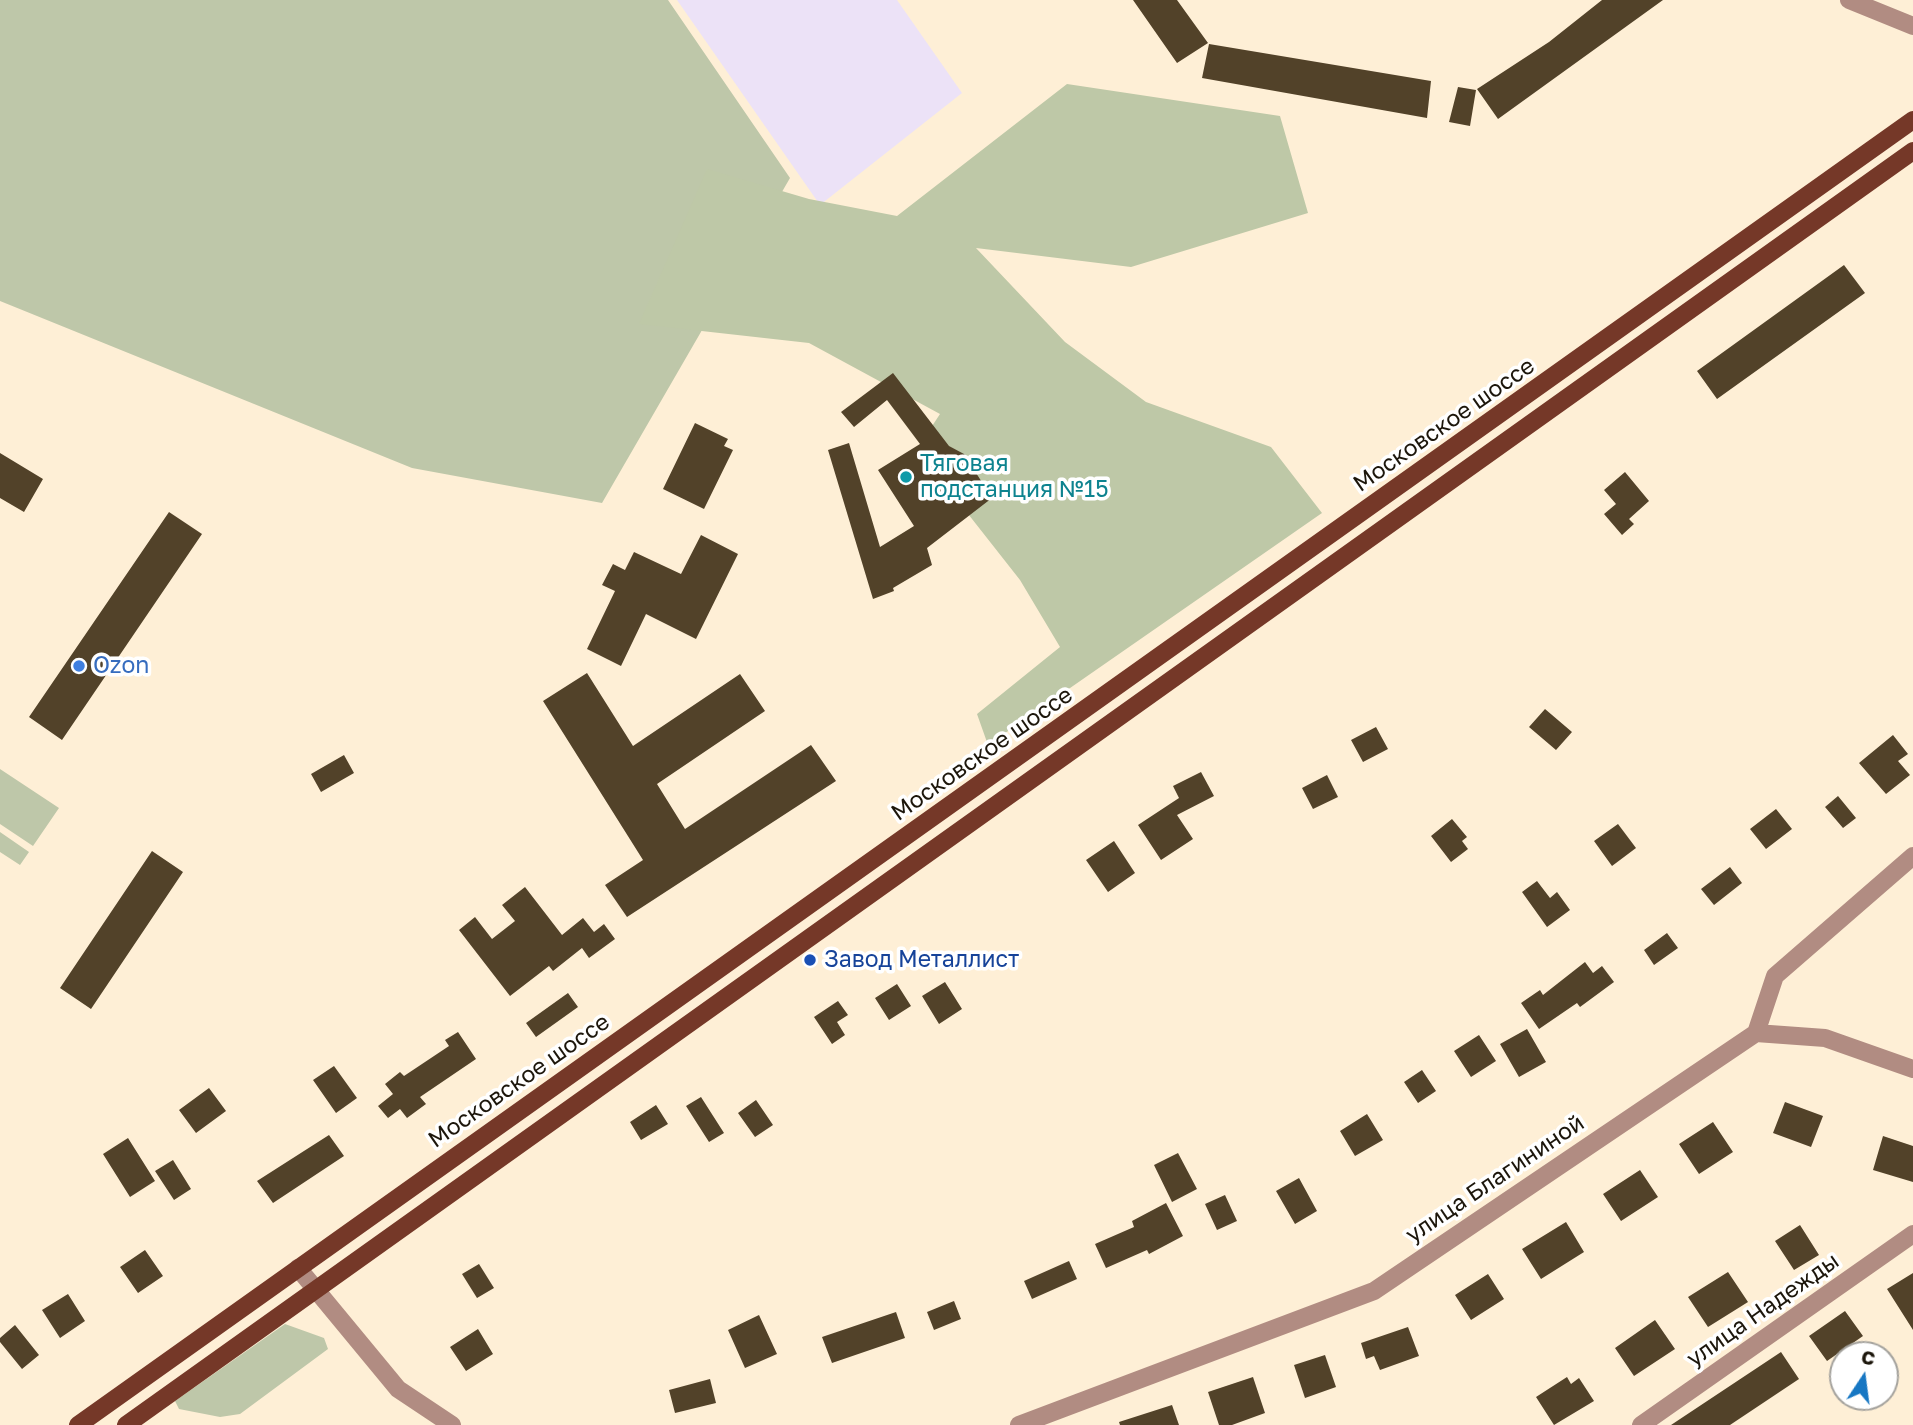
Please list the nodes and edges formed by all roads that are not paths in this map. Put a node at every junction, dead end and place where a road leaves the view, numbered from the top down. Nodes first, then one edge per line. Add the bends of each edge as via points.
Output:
1 (1849, 0) edge
2 (1913, 26) edge
3 (1913, 120) edge
4 (1913, 151) edge
5 (1913, 856) edge
6 (1756, 1033) junction
7 (1913, 1069) edge
8 (1913, 1234) edge
9 (298, 1268) junction
10 (315, 1289) junction
11 (78, 1425) edge
12 (126, 1425) edge
13 (452, 1425) edge
14 (1019, 1425) edge
15 (1641, 1425) edge

1 - 2 street
3 - 9 main road, Московское шоссе
4 - 10 main road, Московское шоссе
5 - 6 street via 1775,976
6 - 7 street via 1825,1038
6 - 14 street, улица Благининой via 1374,1291
8 - 15 street, улица Надежды
9 - 10 street
9 - 11 main road, Московское шоссе
10 - 12 main road, Московское шоссе
10 - 13 street via 398,1389

